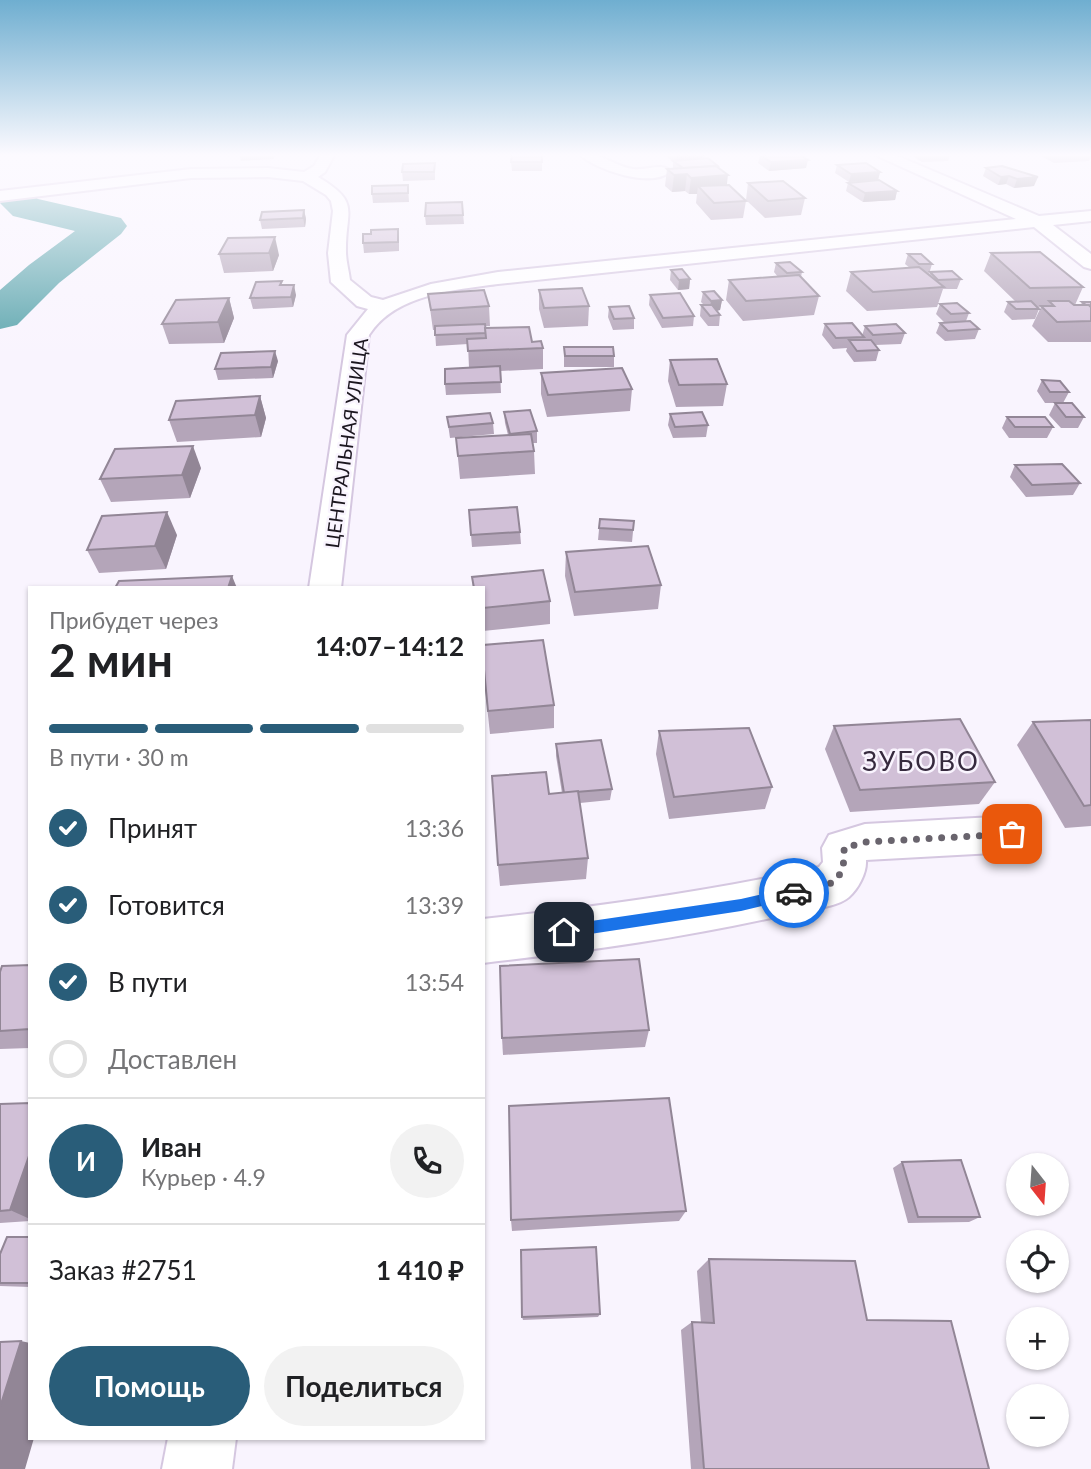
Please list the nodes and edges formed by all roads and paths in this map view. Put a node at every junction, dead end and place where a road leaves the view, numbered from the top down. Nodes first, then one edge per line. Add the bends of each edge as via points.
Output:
1 (1038, 222) edge
2 (340, 223) edge
3 (1033, 223) edge
4 (1091, 263) edge
5 (387, 307) junction
6 (325, 586) edge
7 (1012, 834) dead end
8 (485, 941) edge
9 (202, 1440) edge
10 (197, 1469) edge

1 - 4 street
2 - 5 street via 341,282 363,302
3 - 5 street via 498,278 434,289
5 - 6 street, ЦЕНТРАЛЬНАЯ УЛИЦА via 372,316 358,335
7 - 8 street via 865,842 844,848 845,868 832,884 741,905
9 - 10 street

